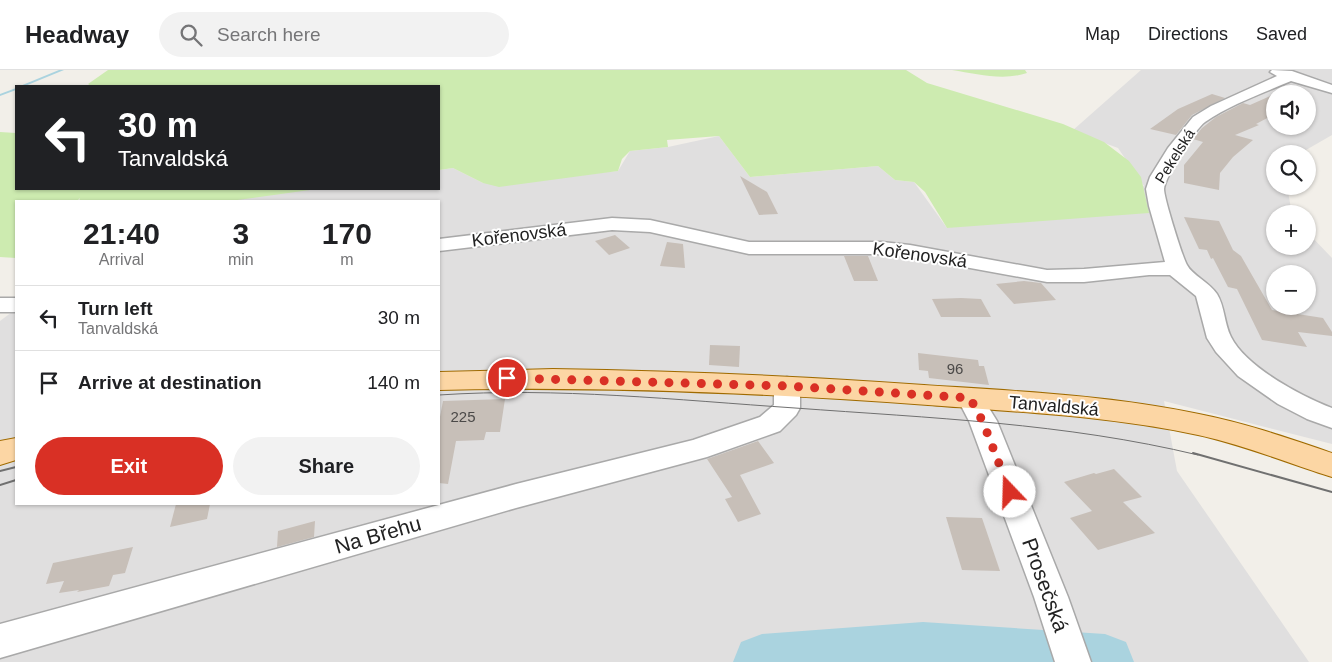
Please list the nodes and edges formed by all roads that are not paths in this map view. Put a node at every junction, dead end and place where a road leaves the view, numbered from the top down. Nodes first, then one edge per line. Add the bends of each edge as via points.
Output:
1 (1267, 70) edge
2 (1291, 73) edge
3 (1332, 89) edge
4 (440, 245) edge
5 (1178, 270) junction
6 (0, 305) edge
7 (15, 305) edge
8 (440, 381) edge
9 (787, 386) junction
10 (970, 398) junction
11 (1332, 418) edge
12 (15, 449) edge
13 (0, 453) edge
14 (1332, 465) edge
15 (0, 641) edge
16 (1073, 662) edge

1 - 2 street
2 - 3 street
2 - 5 street, Pekelská via 1216,108 1194,125 1158,178 1155,189 1158,206
4 - 5 street, Kořenovská via 612,224 650,226 749,248 910,251 1048,276
5 - 11 street via 1201,286 1210,299 1223,346 1249,373 1277,393
6 - 7 street
8 - 9 main road, Tanvaldská via 507,378
9 - 10 main road, Tanvaldská
9 - 15 street, Na Břehu via 786,408 770,424 697,450 516,496
10 - 14 main road, Tanvaldská via 1181,420
10 - 16 street, Prosečská via 983,422
12 - 13 main road

